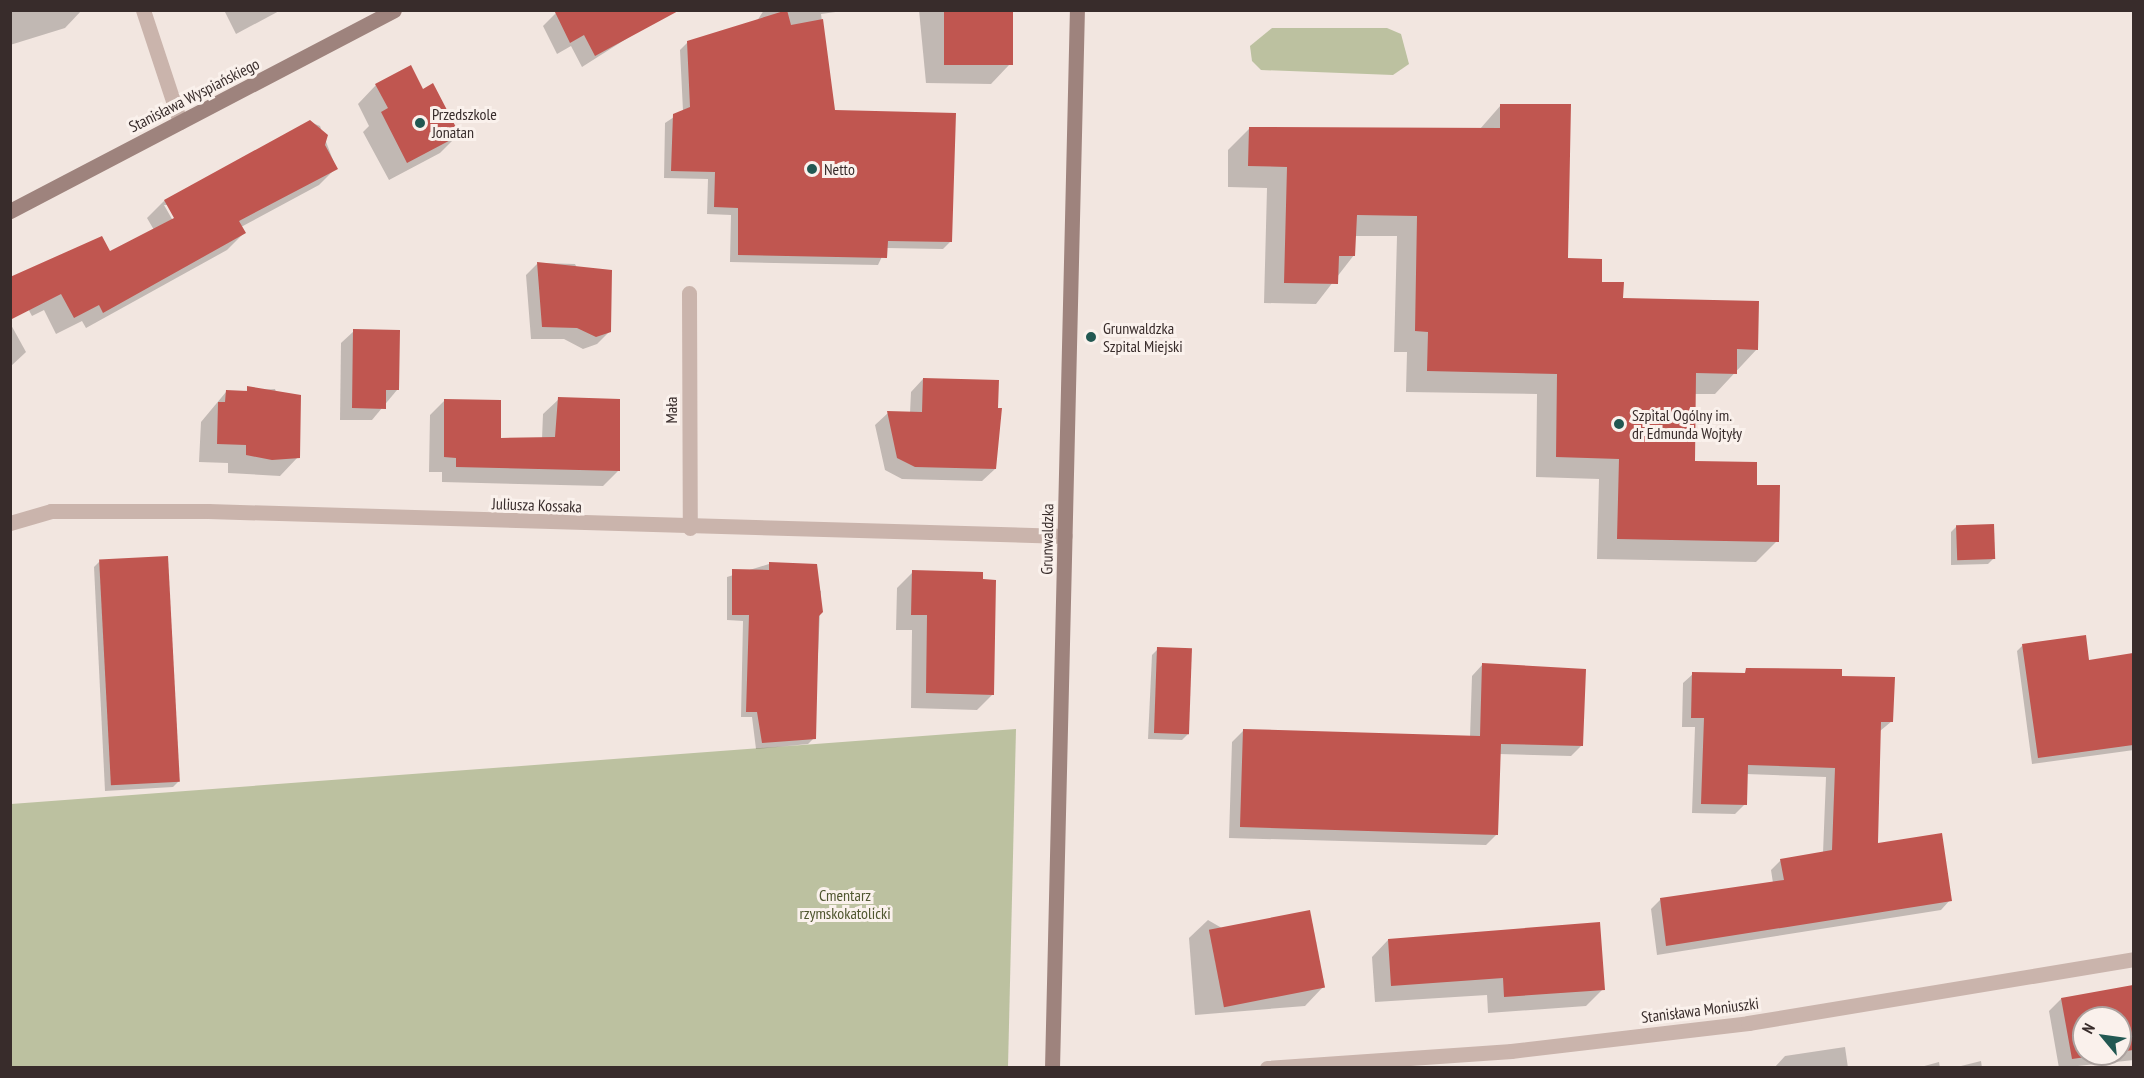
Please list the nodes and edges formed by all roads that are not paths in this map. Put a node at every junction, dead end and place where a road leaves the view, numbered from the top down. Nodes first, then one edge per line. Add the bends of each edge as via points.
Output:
1 (143, 10) edge
2 (394, 10) edge
3 (1077, 10) edge
4 (180, 122) junction
5 (10, 211) edge
6 (688, 292) dead end
7 (10, 523) edge
8 (690, 528) junction
9 (1065, 536) junction
10 (2133, 958) edge
11 (1052, 1068) edge
12 (1267, 1068) edge

1 - 4 street
2 - 4 street, Stanisława Wyspiańskiego
3 - 9 street, Grunwaldzka
4 - 5 street, Stanisława Wyspiańskiego
6 - 8 street, Mała
7 - 8 street, Juliusza Kossaka via 51,511 208,511
8 - 9 street, Juliusza Kossaka
9 - 11 street, Grunwaldzka
10 - 12 street, Stanisława Moniuszki via 1736,1025 1511,1051

